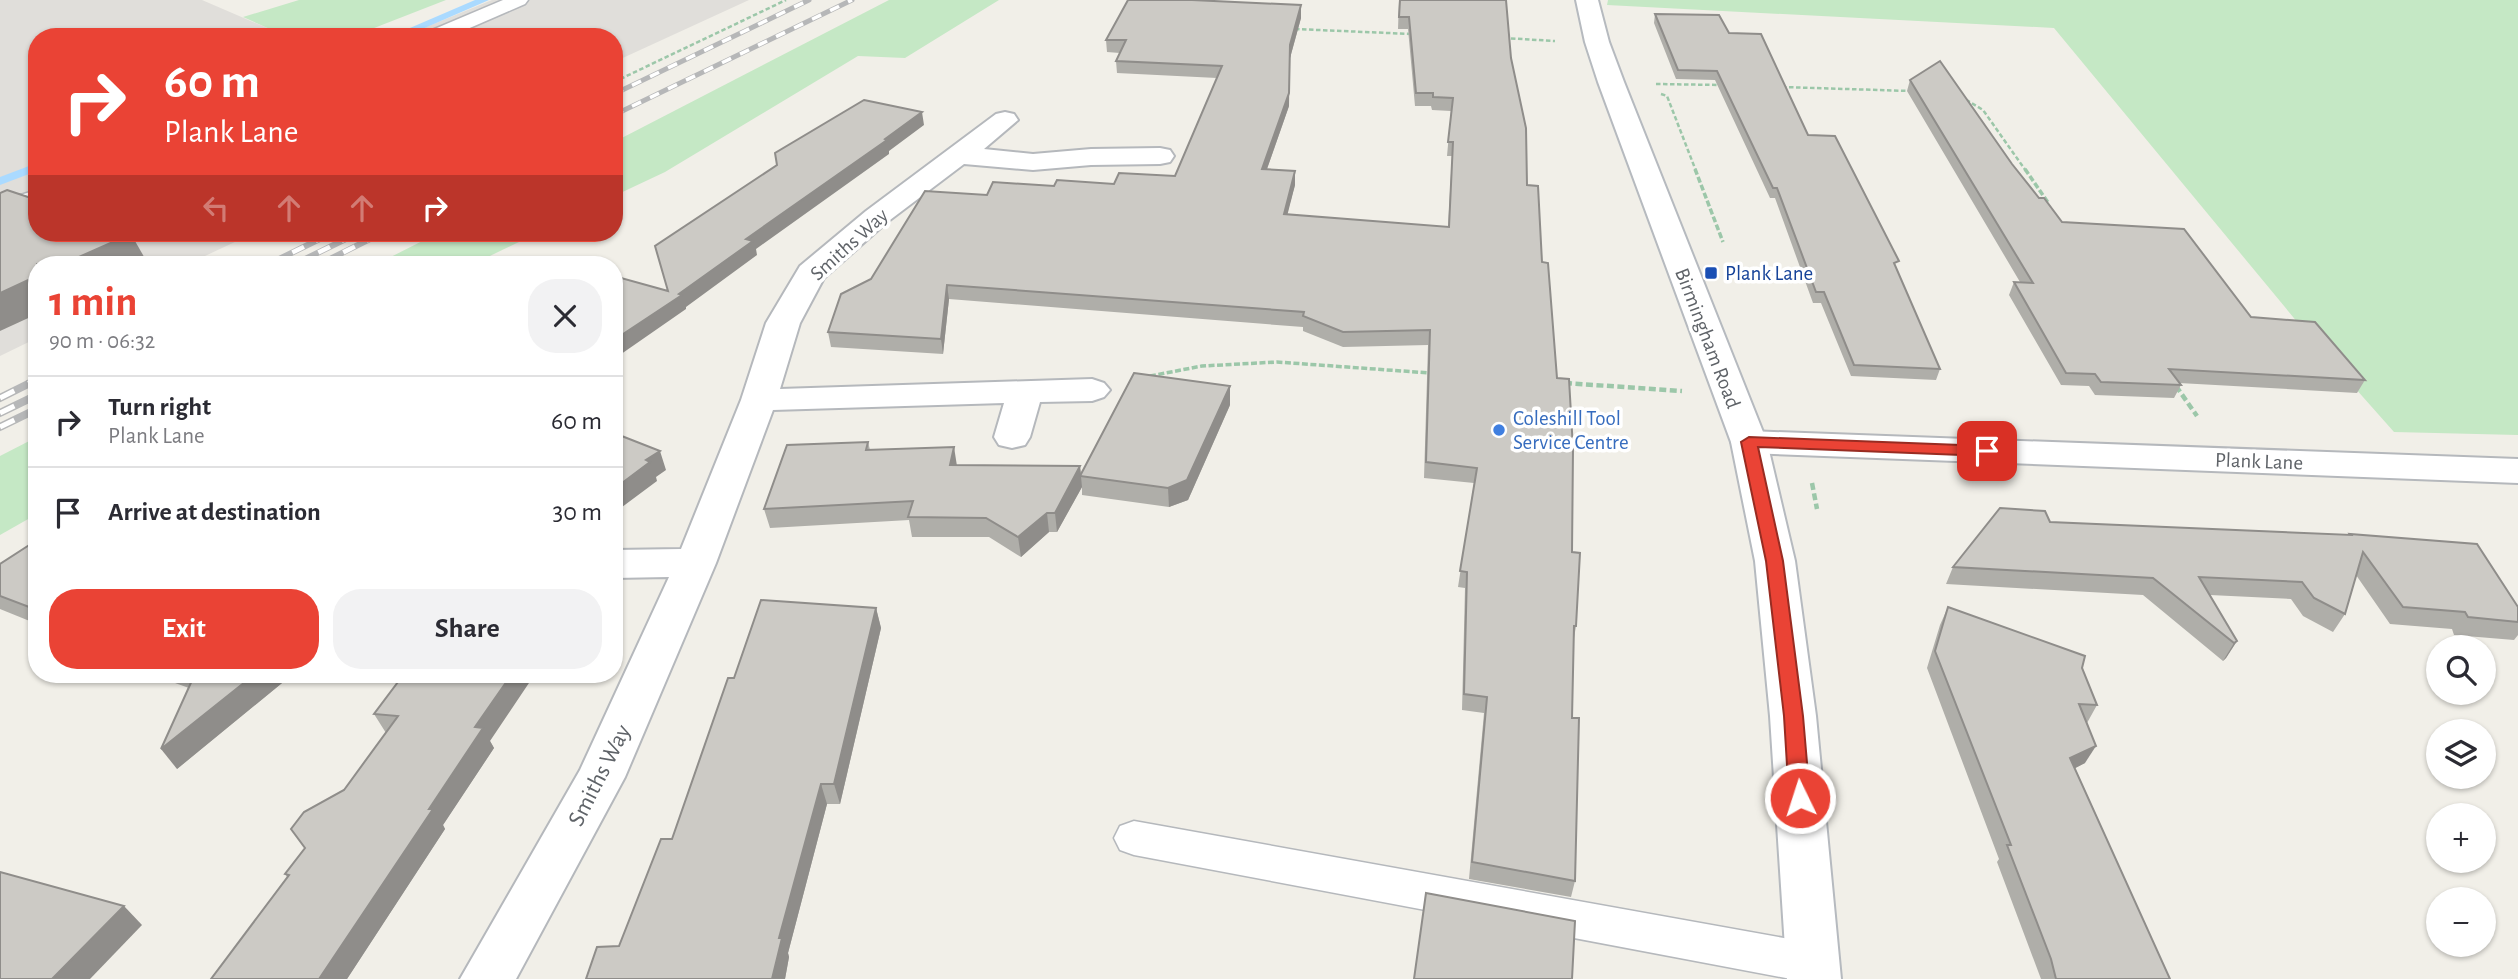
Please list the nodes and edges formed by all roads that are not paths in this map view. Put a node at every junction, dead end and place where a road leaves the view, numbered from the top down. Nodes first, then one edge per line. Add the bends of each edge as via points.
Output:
1 (519, 0) edge
2 (1587, 0) edge
3 (453, 28) edge
4 (1005, 120) dead end
5 (960, 155) junction
6 (1160, 156) dead end
7 (28, 200) edge
8 (0, 209) edge
9 (1092, 390) road end
10 (1024, 394) junction
11 (759, 400) junction
12 (1012, 437) dead end
13 (1749, 442) junction
14 (2518, 471) edge
15 (696, 563) junction
16 (623, 564) edge
17 (1134, 838) dead end
18 (1813, 971) edge
19 (487, 979) edge

1 - 3 lane
2 - 13 street, Birmingham Road via 1611,82
4 - 5 street, Smiths Way
5 - 6 street via 1033,162 1095,144
5 - 11 street, Smiths Way via 876,217 811,273 783,323
7 - 8 lane
9 - 10 street
10 - 11 street
10 - 12 street
11 - 15 street, Smiths Way
13 - 14 street, Plank Lane
13 - 18 street, Birmingham Road via 1778,587
15 - 16 street
15 - 19 street, Smiths Way via 601,777
17 - 18 lane

